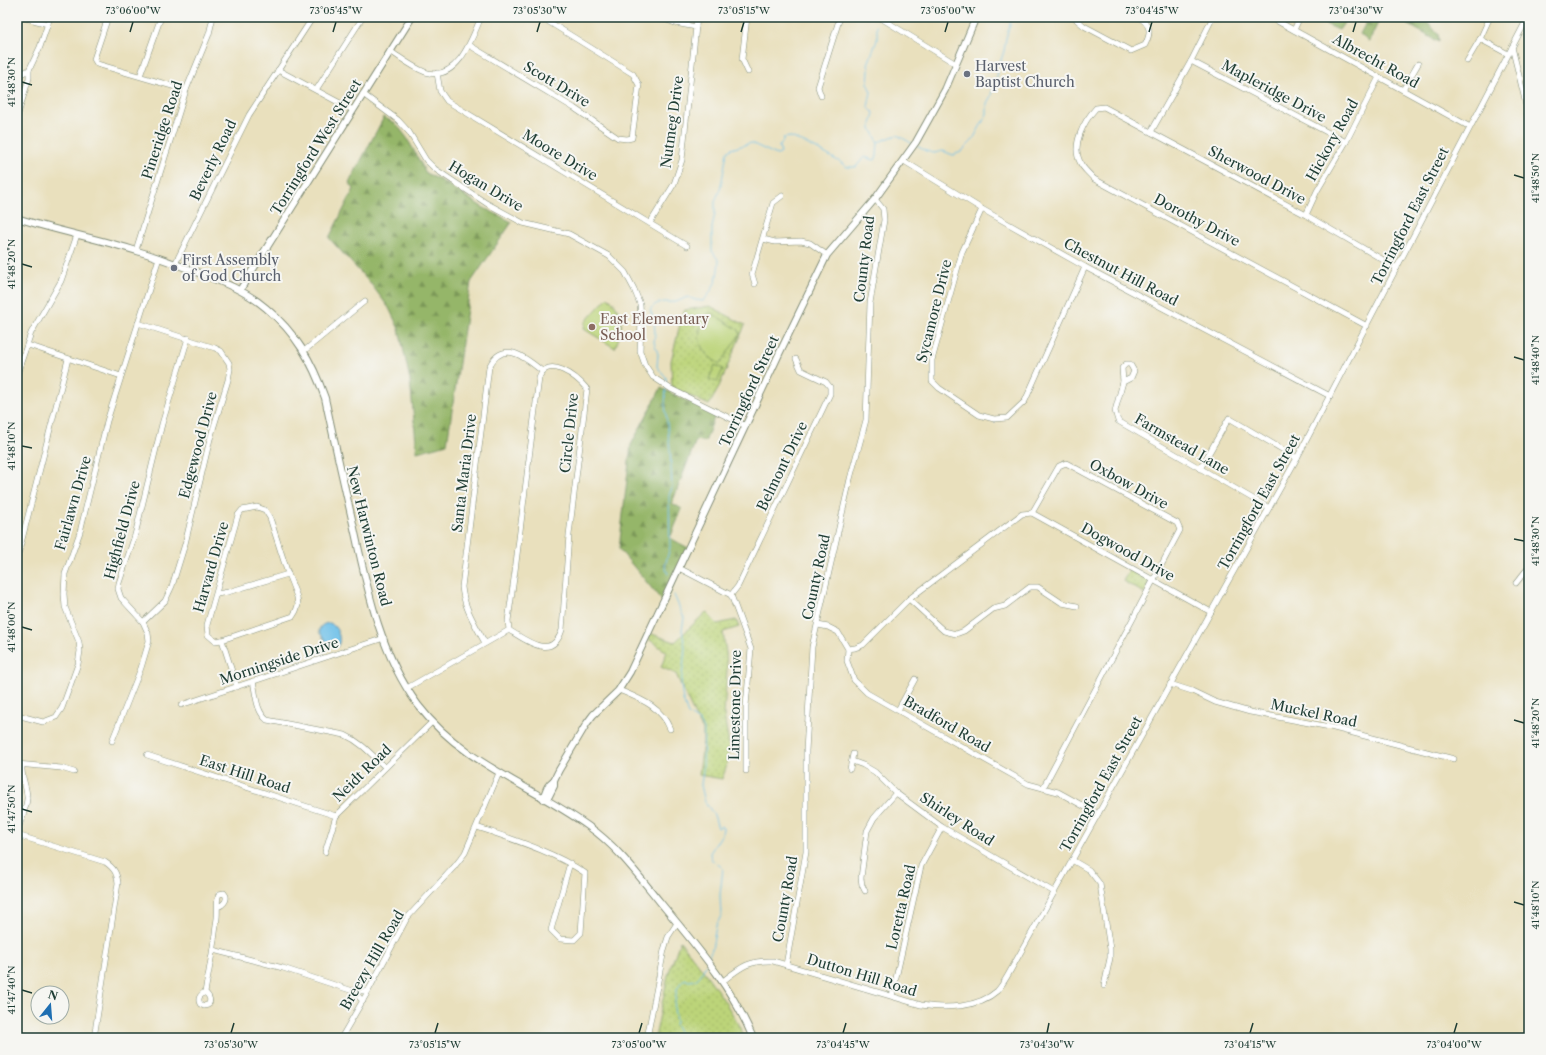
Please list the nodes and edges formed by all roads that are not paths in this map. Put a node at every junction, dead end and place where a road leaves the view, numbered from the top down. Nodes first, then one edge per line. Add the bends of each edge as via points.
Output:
1 (22, 17) edge
2 (50, 17) edge
3 (108, 17) edge
4 (161, 17) edge
5 (212, 17) edge
6 (313, 17) edge
7 (363, 17) edge
8 (412, 17) edge
9 (481, 17) edge
10 (542, 17) edge
11 (659, 17) edge
12 (697, 17) edge
13 (748, 17) edge
14 (840, 17) edge
15 (879, 17) edge
16 (976, 17) edge
17 (1075, 17) edge
18 (1138, 17) edge
19 (1213, 17) edge
20 (1270, 17) edge
21 (1300, 17) edge
22 (1490, 17) edge
23 (1528, 17) edge
24 (48, 24) junction
25 (696, 27) junction
26 (1294, 30) junction
27 (1480, 39) junction
28 (469, 45) junction
29 (1512, 47) junction
30 (390, 51) junction
31 (1508, 54) junction
32 (1191, 61) junction
33 (1467, 61) dead end
34 (956, 64) junction
35 (1418, 64) dead end
36 (29, 70) junction
37 (278, 70) junction
38 (748, 72) dead end
39 (437, 73) junction
40 (17, 76) edge
41 (140, 76) junction
42 (1379, 77) junction
43 (186, 90) junction
44 (316, 90) junction
45 (1403, 90) junction
46 (363, 94) junction
47 (821, 96) dead end
48 (1104, 107) joint
49 (353, 110) junction
50 (17, 118) edge
51 (1529, 121) edge
52 (1470, 127) junction
53 (1151, 132) junction
54 (1346, 142) junction
55 (904, 161) junction
56 (782, 196) dead end
57 (875, 199) junction
58 (982, 209) junction
59 (1306, 215) junction
60 (17, 218) edge
61 (650, 223) junction
62 (77, 235) junction
63 (763, 238) junction
64 (686, 246) dead end
65 (136, 250) junction
66 (827, 255) junction
67 (159, 258) junction
68 (176, 264) junction
69 (1085, 267) junction
70 (1397, 268) junction
71 (755, 284) dead end
72 (240, 290) junction
73 (365, 301) dead end
74 (138, 323) junction
75 (1367, 326) junction
76 (188, 338) junction
77 (28, 345) junction
78 (304, 351) junction
79 (68, 358) junction
80 (796, 359) dead end
81 (542, 372) junction
82 (17, 374) edge
83 (121, 376) junction
84 (1123, 382) dead end
85 (1330, 396) junction
86 (746, 426) junction
87 (1297, 458) junction
88 (1200, 469) junction
89 (1269, 508) junction
90 (1032, 513) junction
91 (17, 559) edge
92 (1529, 567) edge
93 (680, 568) junction
94 (288, 574) junction
95 (1154, 579) junction
96 (1516, 583) dead end
97 (217, 594) junction
98 (731, 595) junction
99 (909, 599) junction
100 (1077, 606) dead end
101 (1211, 612) junction
102 (143, 622) junction
103 (818, 625) junction
104 (508, 630) junction
105 (384, 638) junction
106 (222, 640) junction
107 (485, 642) junction
108 (848, 649) junction
109 (915, 679) dead end
110 (253, 681) junction
111 (1170, 684) junction
112 (237, 687) junction
113 (407, 688) junction
114 (619, 690) junction
115 (181, 705) dead end
116 (898, 710) junction
117 (18, 715) edge
118 (432, 722) junction
119 (670, 728) dead end
120 (112, 742) dead end
121 (853, 754) dead end
122 (147, 755) dead end
123 (1454, 759) dead end
124 (852, 761) junction
125 (19, 764) edge
126 (385, 767) junction
127 (850, 769) dead end
128 (746, 771) dead end
129 (74, 772) dead end
130 (499, 772) junction
131 (1043, 788) junction
132 (896, 793) junction
133 (544, 799) junction
134 (1098, 814) junction
135 (336, 816) junction
136 (477, 827) junction
137 (942, 827) junction
138 (17, 833) edge
139 (325, 852) dead end
140 (1072, 860) junction
141 (570, 864) junction
142 (865, 891) dead end
143 (1054, 892) junction
144 (218, 907) dead end
145 (677, 923) junction
146 (213, 950) junction
147 (786, 964) junction
148 (723, 981) junction
149 (1104, 986) dead end
150 (998, 990) joint
151 (354, 991) junction
152 (368, 991) junction
153 (205, 992) dead end
154 (892, 996) junction
155 (363, 1001) junction
156 (94, 1038) edge
157 (341, 1038) edge
158 (647, 1038) edge
159 (753, 1038) edge

1 - 24 street
2 - 24 street
3 - 41 street via 94,59 97,64
4 - 41 street
5 - 43 street, Pineridge Road via 206,41
6 - 37 street, Beverly Road
7 - 44 street
8 - 30 main road, Torringford West Street
9 - 28 street
10 - 28 street, Scott Drive via 633,74 637,79 639,85 632,138 618,138 574,108
11 - 25 street via 675,24
12 - 25 street, Nutmeg Drive
13 - 38 street via 742,59
14 - 47 street via 818,87
15 - 34 street
16 - 34 main road, Torringford Street
17 - 18 street via 1084,26 1131,51 1145,45 1149,36 1149,27
19 - 32 street
20 - 26 street, Albrecht Road
21 - 26 street
22 - 27 street
23 - 29 street, Torringford East Street
24 - 36 street
25 - 61 street, Nutmeg Drive via 682,160 674,184
26 - 42 street, Albrecht Road
27 - 31 street
27 - 33 street
28 - 39 street via 456,64
29 - 31 street, Torringford East Street
29 - 51 street
30 - 39 street via 426,72
30 - 46 main road, Torringford West Street
31 - 52 street, Torringford East Street
32 - 53 street
32 - 54 street, Mapleridge Drive
34 - 55 main road, Torringford Street
35 - 45 street
36 - 40 street
36 - 50 street
37 - 44 street
37 - 68 street, Beverly Road via 249,115
39 - 61 street, Moore Drive via 440,91 447,101
41 - 43 street
42 - 45 street, Albrecht Road
42 - 54 street, Hickory Road
43 - 65 street, Pineridge Road
44 - 49 street
45 - 52 street, Albrecht Road
46 - 49 main road, Torringford West Street
46 - 86 street, Hogan Drive via 398,120 409,132 426,160 441,174 523,223 569,234 609,256 625,272 640,304 640,351 653,377 671,389
48 - 53 street, Sherwood Drive
48 - 75 street, Dorothy Drive via 1096,108 1091,113 1077,140 1076,151 1080,164 1094,179
49 - 72 main road, Torringford West Street
52 - 70 street, Torringford East Street
53 - 59 street, Sherwood Drive
54 - 59 street, Hickory Road
55 - 57 main road, Torringford Street
55 - 58 street, Chestnut Hill Road
56 - 63 street via 773,204
57 - 66 main road, Torringford Street
57 - 103 street, County Road via 883,208 884,220 870,303 866,420 850,479
58 - 69 street, Chestnut Hill Road
58 - 69 street, Sycamore Drive via 962,252 931,370 932,381 939,388 979,415 994,419 1007,418 1025,400
59 - 70 street, Sherwood Drive
60 - 62 main road, New Harwinton Road
61 - 64 street, Moore Drive
62 - 65 main road, New Harwinton Road
62 - 77 street via 61,281 36,324
63 - 66 street via 775,242 810,243
63 - 71 street via 752,274
65 - 67 main road, New Harwinton Road
66 - 86 main road, Torringford Street
67 - 68 main road, New Harwinton Road
67 - 74 street, Fairlawn Drive
68 - 72 main road, New Harwinton Road
69 - 85 street, Chestnut Hill Road
70 - 75 street, Torringford East Street
72 - 78 main road, New Harwinton Road via 266,307
73 - 78 street
74 - 76 street, Edgewood Drive
74 - 83 street, Fairlawn Drive
75 - 85 street, Torringford East Street
76 - 102 street, Highfield Drive via 162,424 135,535 118,584 121,598
76 - 102 street, Edgewood Drive via 221,351 230,369 176,573 165,600
77 - 79 street
77 - 82 street
78 - 105 main road, New Harwinton Road via 317,374 325,398 368,591
79 - 83 street
79 - 91 street
80 - 98 street, Belmont Drive via 801,370 826,382 830,394 738,586
81 - 104 street via 539,378
81 - 104 street, Circle Drive via 548,368 565,371 587,389 569,535 562,630 555,643 538,647
81 - 107 street, Santa Maria Drive via 518,354 509,352 493,359 489,367 462,587 470,616
83 - 117 street, Fairlawn Drive via 107,421 80,532 65,574 65,607 78,642 78,664 62,708 56,717 43,722
84 - 88 street, Farmstead Lane via 1115,412 1118,421
85 - 87 street, Torringford East Street
86 - 93 main road, Torringford Street
87 - 88 street via 1229,418
87 - 89 street, Torringford East Street
88 - 89 street, Farmstead Lane
89 - 101 street, Torringford East Street
90 - 95 street, Dogwood Drive
90 - 95 street, Oxbow Drive via 1059,466 1066,463 1177,523 1180,530
90 - 99 street via 1022,514
92 - 96 street
93 - 98 street
93 - 114 main road, Torringford Street
94 - 97 street
94 - 97 street, Harvard Drive via 265,510 257,507 242,510 238,515
94 - 106 street, Harvard Drive via 298,605 292,616
95 - 101 street, Dogwood Drive
95 - 131 street, Oxbow Drive
97 - 106 street, Harvard Drive via 207,625 208,636
98 - 128 street, Limestone Drive via 751,650 746,706
99 - 100 street via 944,631 956,634 993,609 1005,606 1030,587 1038,587 1062,603
99 - 108 street via 863,645
101 - 111 street, Torringford East Street
102 - 120 street, Highfield Drive via 149,641
103 - 108 street, Bradford Road via 838,632
103 - 147 street, County Road via 812,647 806,752 806,852
104 - 107 street
105 - 110 street, Morningside Drive
105 - 113 main road, New Harwinton Road
106 - 112 street
107 - 113 street
108 - 116 street, Bradford Road via 847,661 854,680 867,693
109 - 116 street
110 - 112 street, Morningside Drive
110 - 126 street via 258,706 262,716 267,720 345,735 360,743
111 - 123 street, Muckel Road via 1215,702 1250,712 1330,728
111 - 134 street, Torringford East Street
112 - 115 street, Morningside Drive
113 - 118 main road, New Harwinton Road
114 - 119 street via 648,702 667,721
114 - 133 main road, Torringford Street via 591,718 554,780 549,796
116 - 131 street, Bradford Road via 1028,784
118 - 126 street, Neidt Road
118 - 130 main road, New Harwinton Road via 459,746
121 - 124 street
122 - 135 street, East Hill Road
124 - 127 street
124 - 132 street, Shirley Road via 875,772
125 - 129 street via 61,768
125 - 138 street via 27,801
126 - 135 street, Neidt Road
130 - 133 main road, New Harwinton Road
130 - 136 street, Breezy Hill Road
131 - 134 street, Bradford Road via 1058,792
132 - 137 street, Shirley Road
132 - 142 street via 874,818 867,831 861,878
133 - 145 main road, New Harwinton Road via 589,826 614,847
134 - 140 street, Torringford East Street
135 - 139 street, Neidt Road
136 - 141 street via 538,849
136 - 152 street, Breezy Hill Road via 462,857 407,918
137 - 143 street, Shirley Road
137 - 154 street, Loretta Road via 921,866
138 - 156 street via 105,862 118,875
140 - 143 street, Torringford East Street
140 - 149 street via 1089,870 1100,884 1110,949
141 - 141 street via 585,873 581,933 574,940 560,939 551,930
143 - 150 street, Torringford East Street
144 - 146 street
145 - 148 main road, New Harwinton Road
145 - 158 street via 668,937 664,950
146 - 151 street via 283,968
146 - 153 street
147 - 148 street, Dutton Hill Road via 757,960 740,968
147 - 154 street, Dutton Hill Road
148 - 159 main road, New Harwinton Road
150 - 154 street, Dutton Hill Road via 984,999 947,1007 922,1005
151 - 152 street
151 - 155 street
152 - 155 street, Breezy Hill Road
155 - 157 street, Breezy Hill Road

